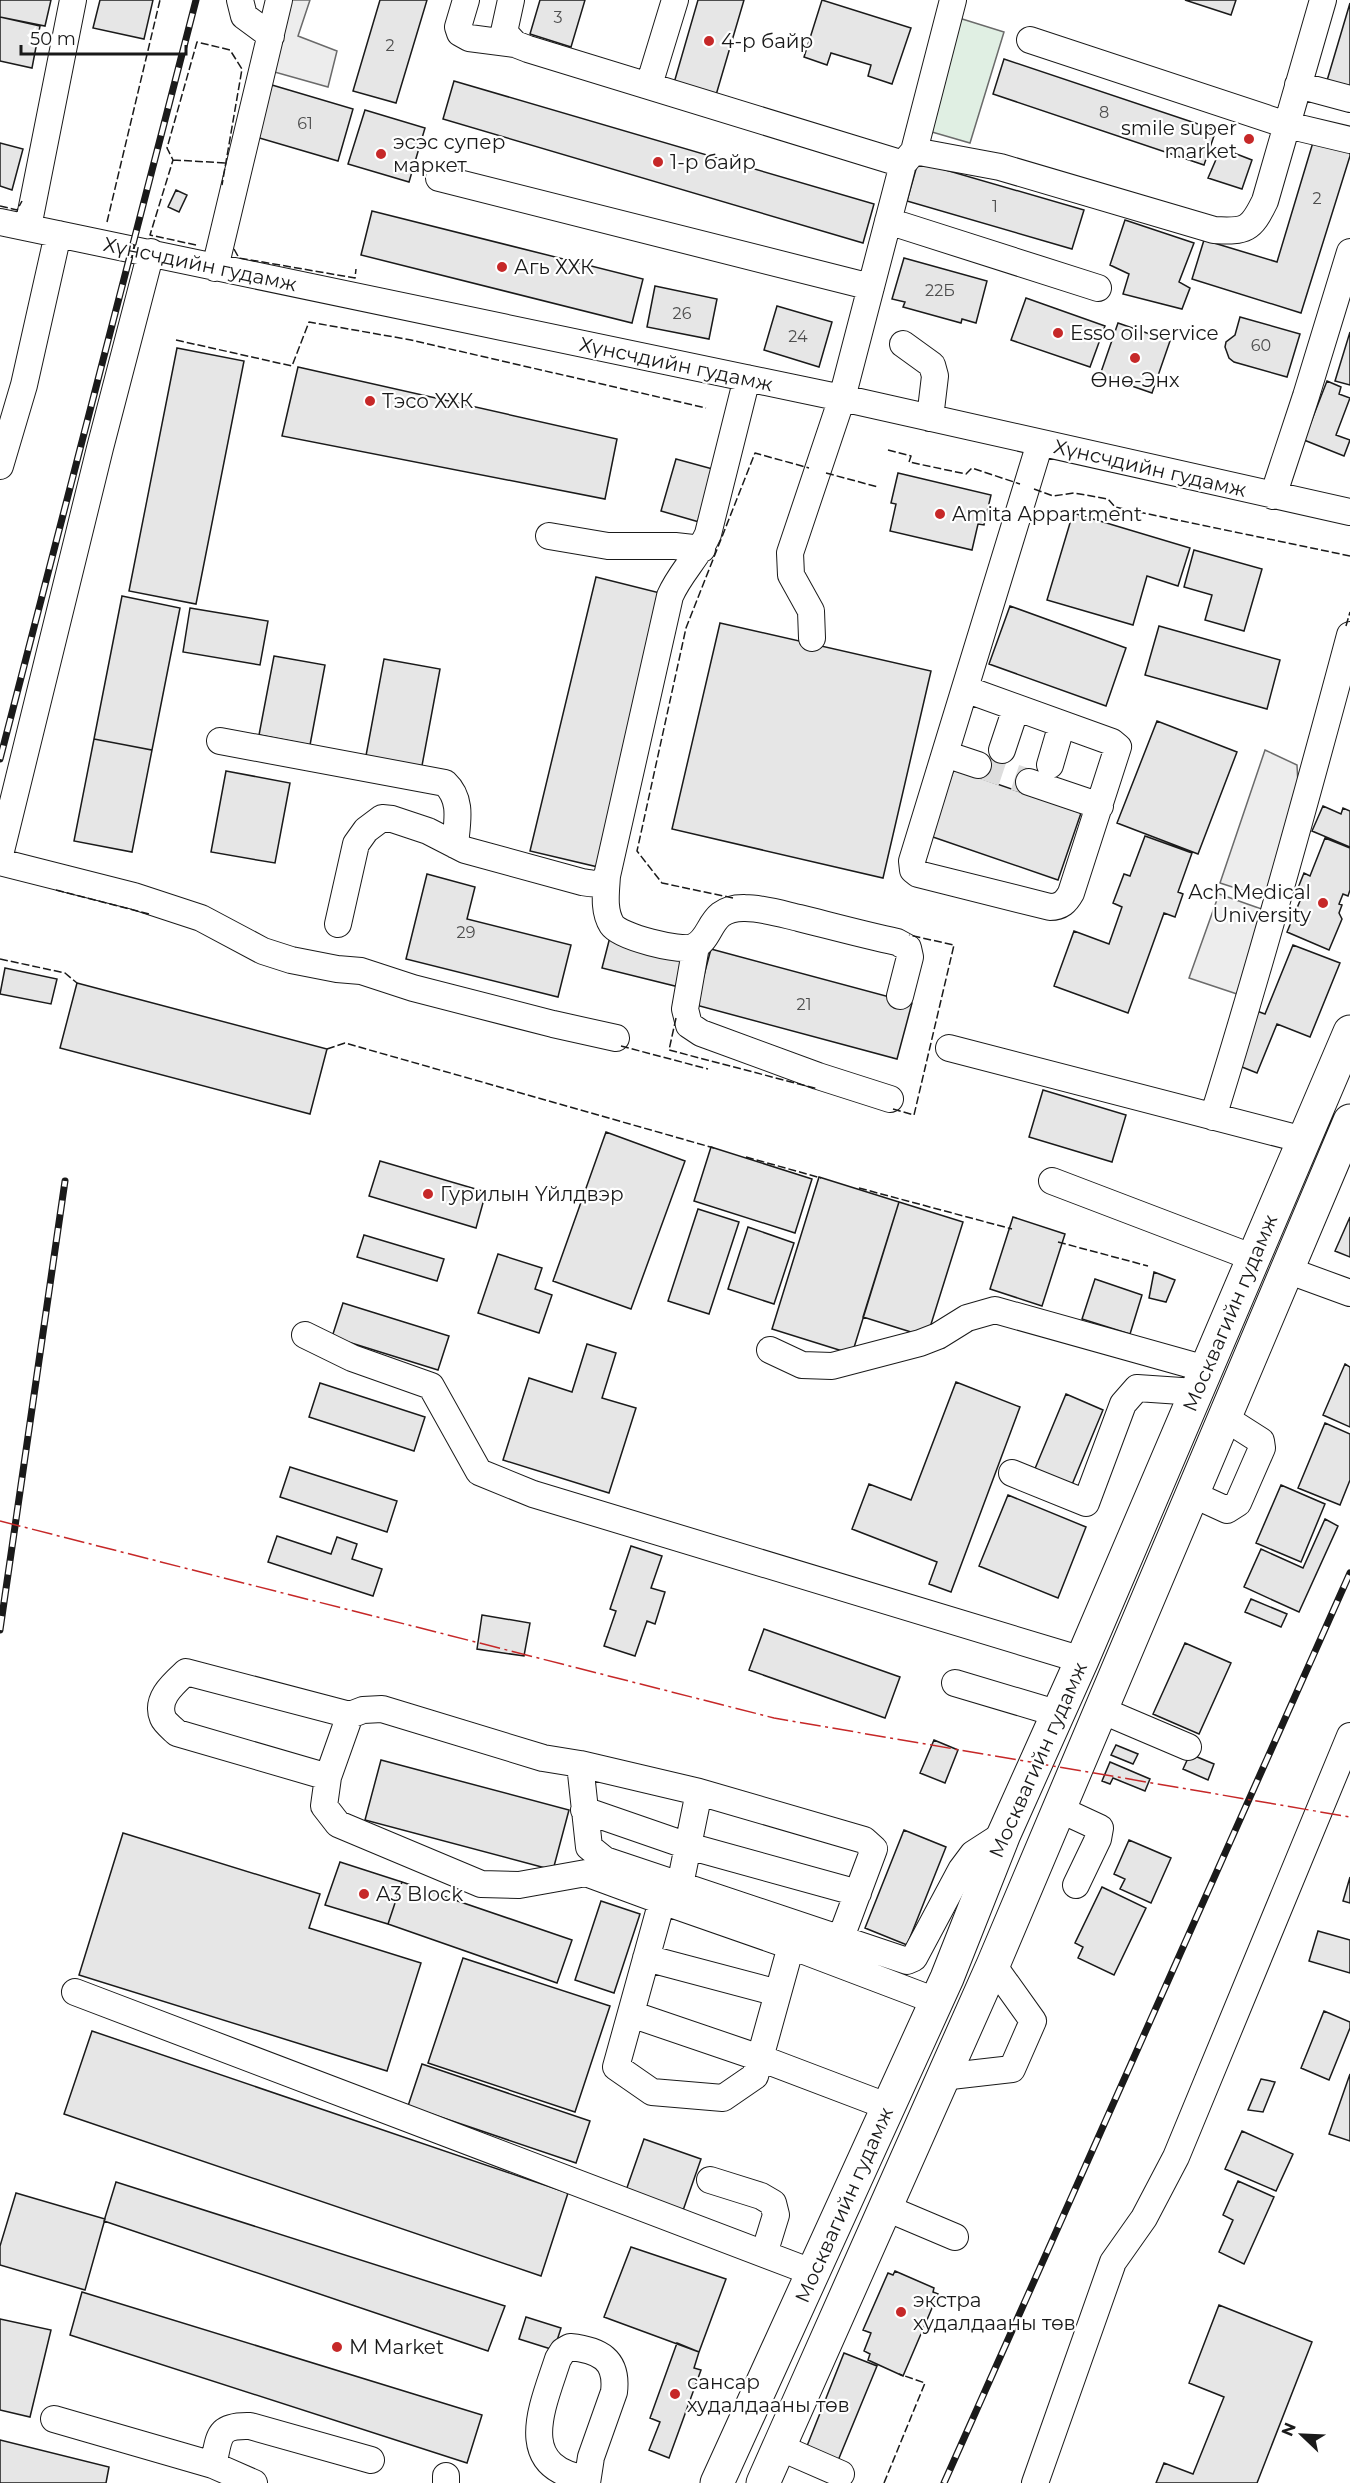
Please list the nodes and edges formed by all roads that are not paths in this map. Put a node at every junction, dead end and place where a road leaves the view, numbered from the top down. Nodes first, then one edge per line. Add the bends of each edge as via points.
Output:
1 (73, 0) edge
2 (240, 0) edge
3 (279, 0) edge
4 (466, 0) edge
5 (511, 0) edge
6 (675, 0) edge
7 (953, 0) edge
8 (1323, 0) edge
9 (271, 36) junction
10 (1030, 40) dead end
11 (515, 44) junction
12 (649, 85) junction
13 (1298, 85) junction
14 (1350, 99) edge
15 (1287, 125) junction
16 (1350, 140) edge
17 (908, 157) junction
18 (439, 178) dead end
19 (888, 221) junction
20 (0, 222) edge
21 (28, 227) junction
22 (58, 234) junction
23 (151, 252) junction
24 (1350, 252) edge
25 (215, 268) junction
26 (871, 287) junction
27 (1098, 288) dead end
28 (903, 344) dead end
29 (747, 378) junction
30 (842, 398) junction
31 (930, 418) junction
32 (1040, 443) junction
33 (0, 466) edge
34 (1273, 496) junction
35 (1350, 512) edge
36 (549, 536) dead end
37 (702, 549) junction
38 (1350, 635) edge
39 (812, 638) dead end
40 (965, 689) junction
41 (1016, 708) junction
42 (1062, 724) junction
43 (220, 741) dead end
44 (1002, 750) dead end
45 (945, 754) junction
46 (978, 765) tunnel mouth
47 (1050, 765) dead end
48 (1029, 782) tunnel mouth
49 (1100, 806) junction
50 (454, 845) junction
51 (0, 855) edge
52 (0, 862) edge
53 (608, 876) junction
54 (338, 924) dead end
55 (696, 946) junction
56 (900, 996) dead end
57 (1350, 1032) edge
58 (616, 1038) dead end
59 (949, 1048) dead end
60 (890, 1099) dead end
61 (1213, 1117) junction
62 (1350, 1121) edge
63 (1304, 1140) junction
64 (1052, 1181) dead end
65 (1254, 1258) junction
66 (1287, 1270) junction
67 (1350, 1293) edge
68 (304, 1335) dead end
69 (770, 1350) dead end
70 (1201, 1381) junction
71 (1225, 1418) junction
72 (1011, 1473) dead end
73 (1192, 1494) junction
74 (1082, 1660) junction
75 (955, 1683) dead end
76 (1101, 1710) junction
77 (1059, 1714) junction
78 (350, 1715) junction
79 (1350, 1736) edge
80 (1188, 1747) dead end
81 (580, 1764) junction
82 (328, 1777) junction
83 (699, 1792) junction
84 (1059, 1809) junction
85 (584, 1810) junction
86 (1004, 1834) junction
87 (688, 1846) junction
88 (1076, 1885) dead end
89 (671, 1893) junction
90 (858, 1893) junction
91 (840, 1940) junction
92 (791, 1946) junction
93 (646, 1958) junction
94 (993, 1965) junction
95 (75, 1992) dead end
96 (778, 1993) junction
97 (936, 2001) junction
98 (631, 2014) junction
99 (760, 2058) junction
100 (942, 2077) junction
101 (889, 2107) junction
102 (710, 2180) dead end
103 (884, 2207) junction
104 (956, 2237) dead end
105 (764, 2254) junction
106 (814, 2273) junction
107 (54, 2419) dead end
108 (779, 2447) junction
109 (372, 2460) dead end
110 (213, 2465) junction
111 (841, 2474) dead end
112 (587, 2481) edge
113 (254, 2483) edge
114 (717, 2483) edge
115 (763, 2483) edge
116 (1035, 2483) edge

1 - 21 street
2 - 9 street via 244,16
3 - 9 street
4 - 11 street via 458,27 460,33 469,38
5 - 11 street via 504,32
6 - 12 street
7 - 17 street
8 - 13 street
9 - 25 street
10 - 15 street
11 - 12 street
12 - 17 street
13 - 14 street
13 - 15 street
15 - 16 street
15 - 17 street via 1255,223 1236,231 1214,230 1000,167
17 - 19 street
18 - 26 street
19 - 26 street
19 - 27 street
20 - 21 street, Хүнсчдийн гудамж
21 - 22 street, Хүнсчдийн гудамж
22 - 23 street, Хүнсчдийн гудамж
22 - 33 street via 24,385
23 - 25 street, Хүнсчдийн гудамж
23 - 51 street
24 - 34 street
25 - 29 street, Хүнсчдийн гудамж
26 - 30 street
28 - 31 street via 932,365 935,376
29 - 30 street, Хүнсчдийн гудамж
29 - 37 street
30 - 31 street, Хүнсчдийн гудамж
30 - 39 street via 790,553 791,574 811,611
31 - 32 street, Хүнсчдийн гудамж
32 - 34 street, Хүнсчдийн гудамж
32 - 40 street
34 - 35 street, Хүнсчдийн гудамж
36 - 37 street via 608,546
37 - 53 street via 670,596
38 - 61 street via 1300,823
40 - 41 street
40 - 45 street
41 - 42 street
41 - 44 street
42 - 47 street
42 - 49 street via 1118,747
43 - 50 street via 445,783 454,791 458,805
45 - 46 street
45 - 49 street via 912,861 913,870 918,873 1058,907 1071,893
48 - 49 street
50 - 53 street via 582,882 596,884
50 - 54 street via 392,819 382,818 374,823 356,844
52 - 58 street via 134,896 201,918 262,951 291,960 361,971
53 - 55 street via 606,909 615,929 674,948
55 - 56 street via 720,915 735,908 788,915 908,948 910,957
55 - 60 street via 685,1009 689,1024 700,1033
57 - 63 highway, Москвагийн гудамж
59 - 61 street
61 - 63 street
62 - 66 highway, Москвагийн гудамж
63 - 65 highway, Москвагийн гудамж
64 - 65 street
65 - 70 highway, Москвагийн гудамж
66 - 67 street
66 - 71 highway, Москвагийн гудамж
68 - 74 street via 352,1358 431,1386 479,1472 533,1494
69 - 70 street via 802,1365 832,1366 920,1343 967,1318 995,1310
70 - 72 street via 1137,1388 1123,1404 1086,1503
70 - 74 highway, Москвагийн гудамж
71 - 73 highway, Москвагийн гудамж
71 - 73 street via 1261,1441 1262,1448 1238,1503 1227,1510
73 - 76 highway, Москвагийн гудамж
74 - 77 highway, Москвагийн гудамж
75 - 77 street
76 - 80 street
76 - 84 highway, Москвагийн гудамж
77 - 86 highway, Москвагийн гудамж
78 - 81 street via 382,1709 543,1758
78 - 82 street
78 - 82 street via 186,1672 161,1701 163,1719 177,1733
79 - 116 street via 1176,2157 1144,2218 1113,2262
81 - 83 street
81 - 85 street
82 - 89 street via 324,1806 338,1824 482,1884 519,1885 586,1873
83 - 87 street
83 - 90 street via 864,1839 874,1849
84 - 88 street via 1100,1828
84 - 94 highway, Москвагийн гудамж
85 - 87 street
85 - 89 street via 589,1847 605,1860
86 - 91 street via 973,1854 961,1870 911,1960
86 - 97 highway, Москвагийн гудамж
87 - 89 street
87 - 90 street
89 - 91 street
89 - 92 street
89 - 93 street
90 - 91 street
92 - 96 street
92 - 97 street
93 - 96 street
93 - 98 street
94 - 100 highway, Москвагийн гудамж
94 - 100 street via 1033,2020 1012,2069
95 - 105 street
96 - 99 street
97 - 101 highway, Москвагийн гудамж
98 - 99 street
98 - 99 street via 616,2067 652,2092 723,2098 755,2076
99 - 101 street
100 - 103 highway, Москвагийн гудамж
101 - 106 highway, Москвагийн гудамж
102 - 105 street via 773,2203 776,2215
103 - 104 street
103 - 108 highway, Москвагийн гудамж
105 - 106 street
106 - 114 highway, Москвагийн гудамж
107 - 110 street
108 - 111 street
108 - 115 highway, Москвагийн гудамж
109 - 110 street via 250,2426 231,2425 220,2434
110 - 113 street
112 - 112 street via 615,2381 613,2369 598,2353 570,2347 558,2360 538,2426 539,2444 543,2454 561,2472

